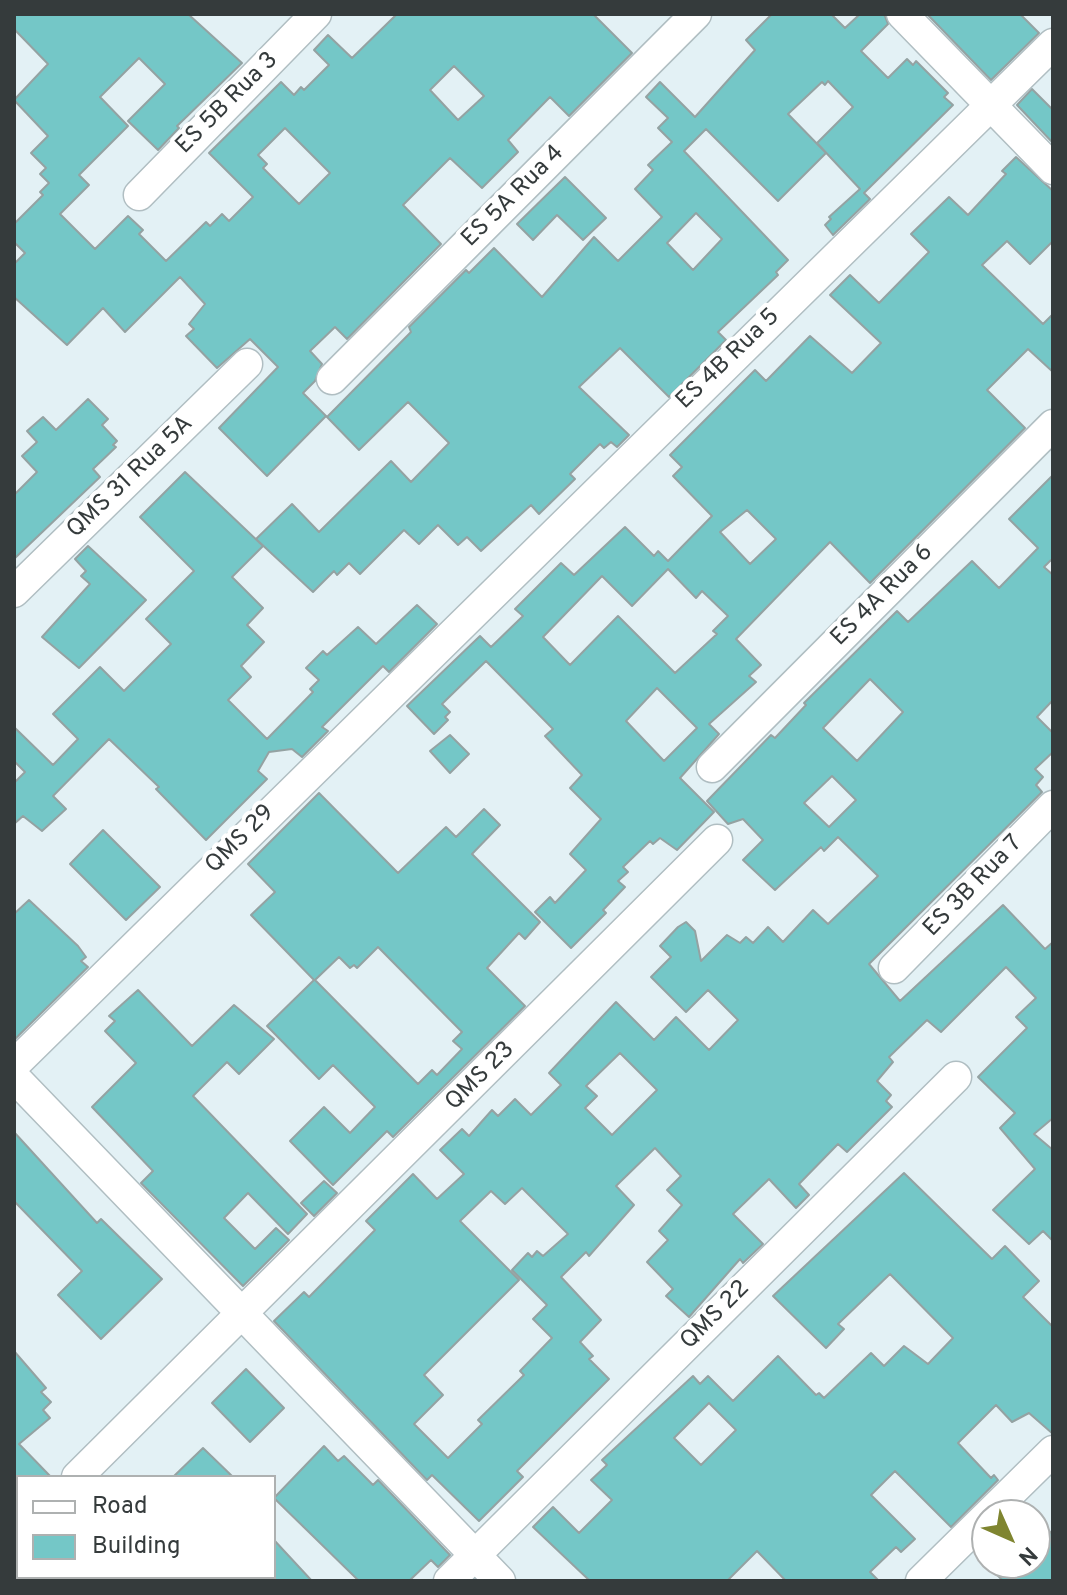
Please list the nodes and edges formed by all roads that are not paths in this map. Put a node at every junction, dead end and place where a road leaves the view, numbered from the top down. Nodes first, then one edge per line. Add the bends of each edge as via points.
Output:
1 (316, 14) edge
2 (696, 14) edge
3 (902, 14) edge
4 (1053, 44) edge
5 (990, 105) junction
6 (1053, 169) edge
7 (139, 195) dead end
8 (247, 364) dead end
9 (332, 379) dead end
10 (1053, 425) edge
11 (14, 592) edge
12 (469, 615) joint
13 (712, 767) dead end
14 (1053, 806) edge
15 (717, 840) dead end
16 (894, 968) dead end
17 (14, 1065) edge
18 (14, 1077) edge
19 (956, 1077) dead end
20 (244, 1314) junction
21 (1053, 1451) edge
22 (79, 1475) edge
23 (1004, 1499) edge
24 (971, 1531) edge
25 (475, 1555) junction
26 (449, 1581) edge
27 (500, 1581) edge
28 (921, 1581) edge

1 - 7 street, ES 5B Rua 3
2 - 9 street, ES 5A Rua 4
3 - 5 street
4 - 5 street, ES 4B Rua 5
5 - 6 street
5 - 12 street, ES 4B Rua 5
8 - 11 street, QMS 31 Rua 5A
10 - 13 street, ES 4A Rua 6
12 - 17 street, QMS 29
14 - 16 street, ES 3B Rua 7
15 - 20 street, QMS 23
18 - 20 street
19 - 25 street, QMS 22
20 - 22 street, QMS 23
20 - 25 street
21 - 23 street
24 - 28 street
25 - 26 street, QMS 22
25 - 27 street

